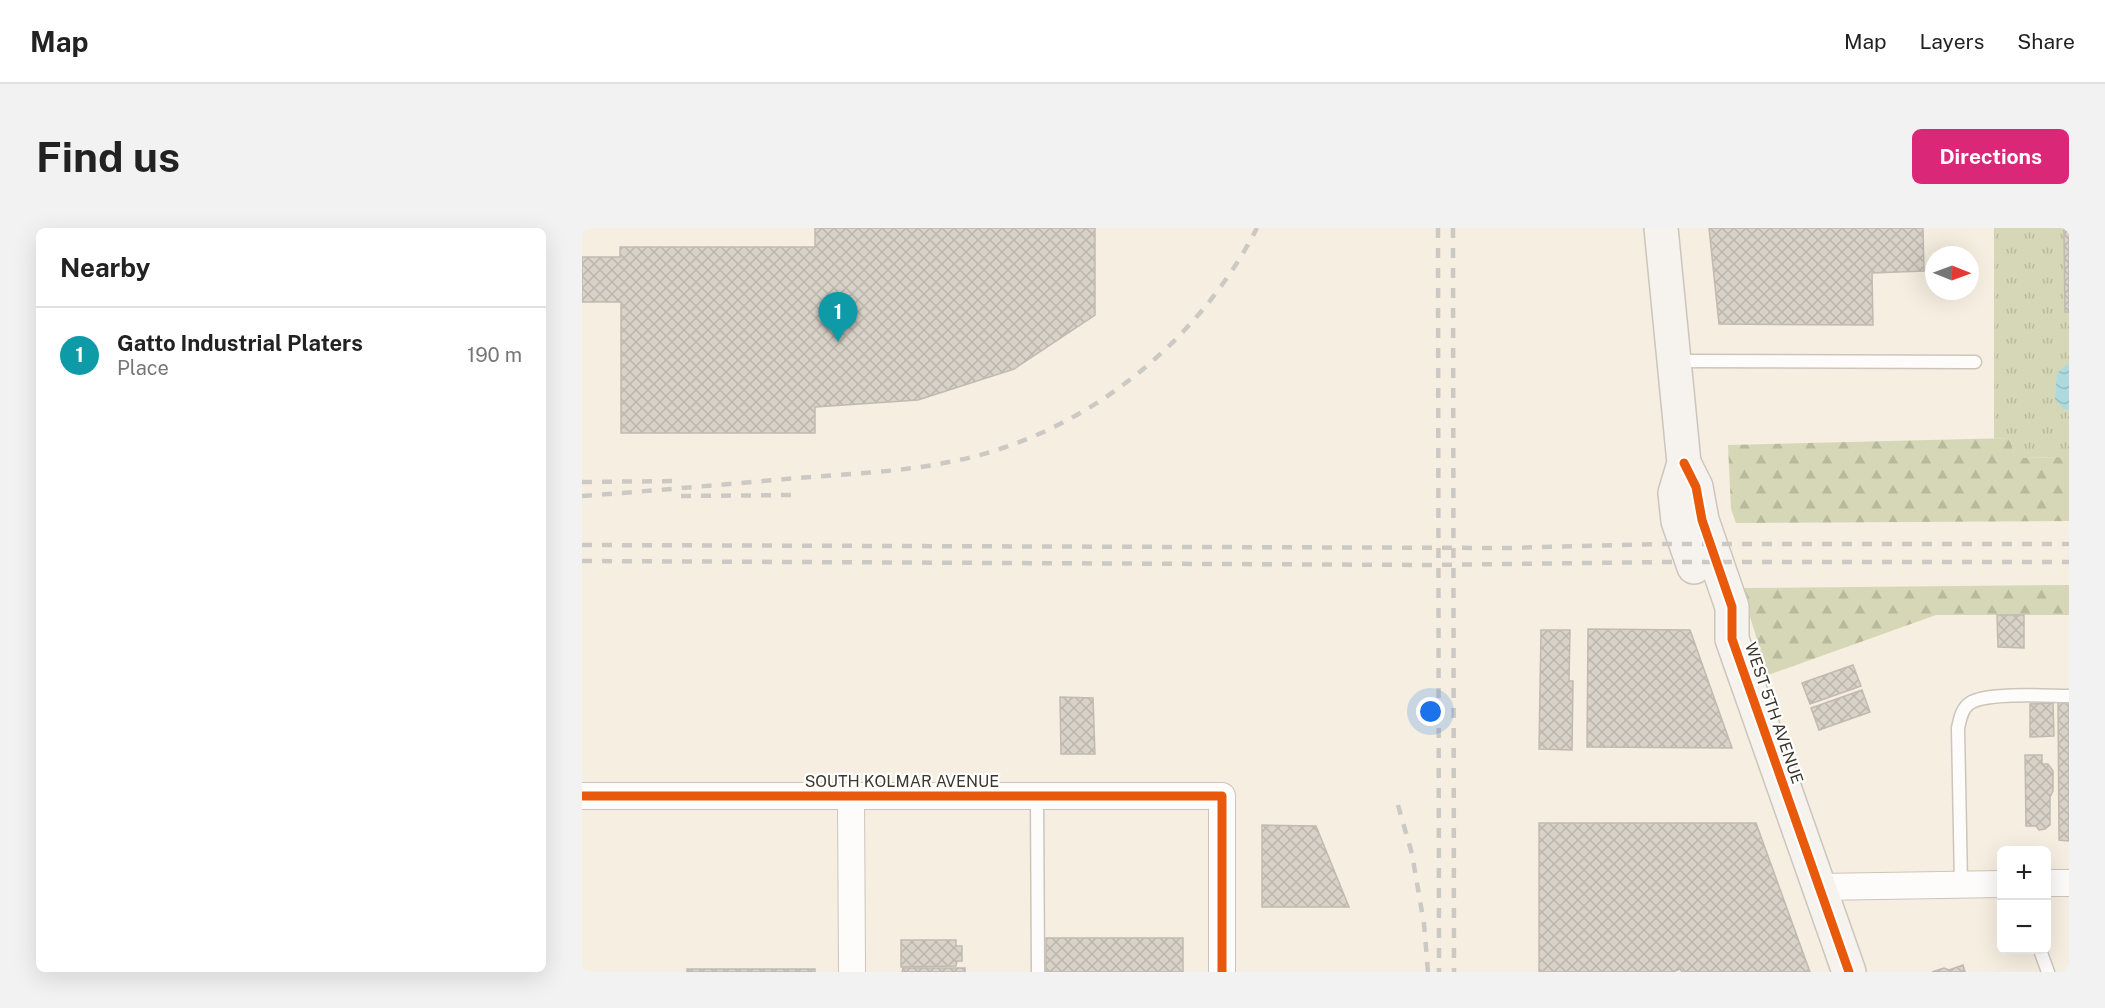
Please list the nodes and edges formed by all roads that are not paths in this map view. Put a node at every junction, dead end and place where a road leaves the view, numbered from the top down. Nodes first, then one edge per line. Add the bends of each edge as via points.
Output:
1 (1661, 228) edge
2 (1674, 361) junction
3 (1975, 362) dead end
4 (2069, 696) edge
5 (582, 796) edge
6 (851, 796) junction
7 (1037, 796) junction
8 (2051, 883) edge
9 (2069, 883) edge
10 (1961, 884) junction
11 (1997, 884) edge
12 (1819, 887) junction
13 (2041, 954) edge
14 (852, 972) edge
15 (1038, 972) edge
16 (1222, 972) edge
17 (1849, 972) edge
18 (2048, 972) edge

1 - 2 street, WEST 5TH AVENUE
2 - 3 lane
2 - 12 street, WEST 5TH AVENUE via 1684,463 1675,493 1678,521 1712,618 1732,639
4 - 10 lane via 1984,697 1968,703 1958,728
5 - 6 street, SOUTH KOLMAR AVENUE
6 - 7 street, SOUTH KOLMAR AVENUE
6 - 14 street
7 - 15 lane
7 - 16 street, SOUTH KOLMAR AVENUE via 1222,796
8 - 9 street
10 - 11 street
10 - 12 street
12 - 17 street, WEST 5TH AVENUE
13 - 18 lane

